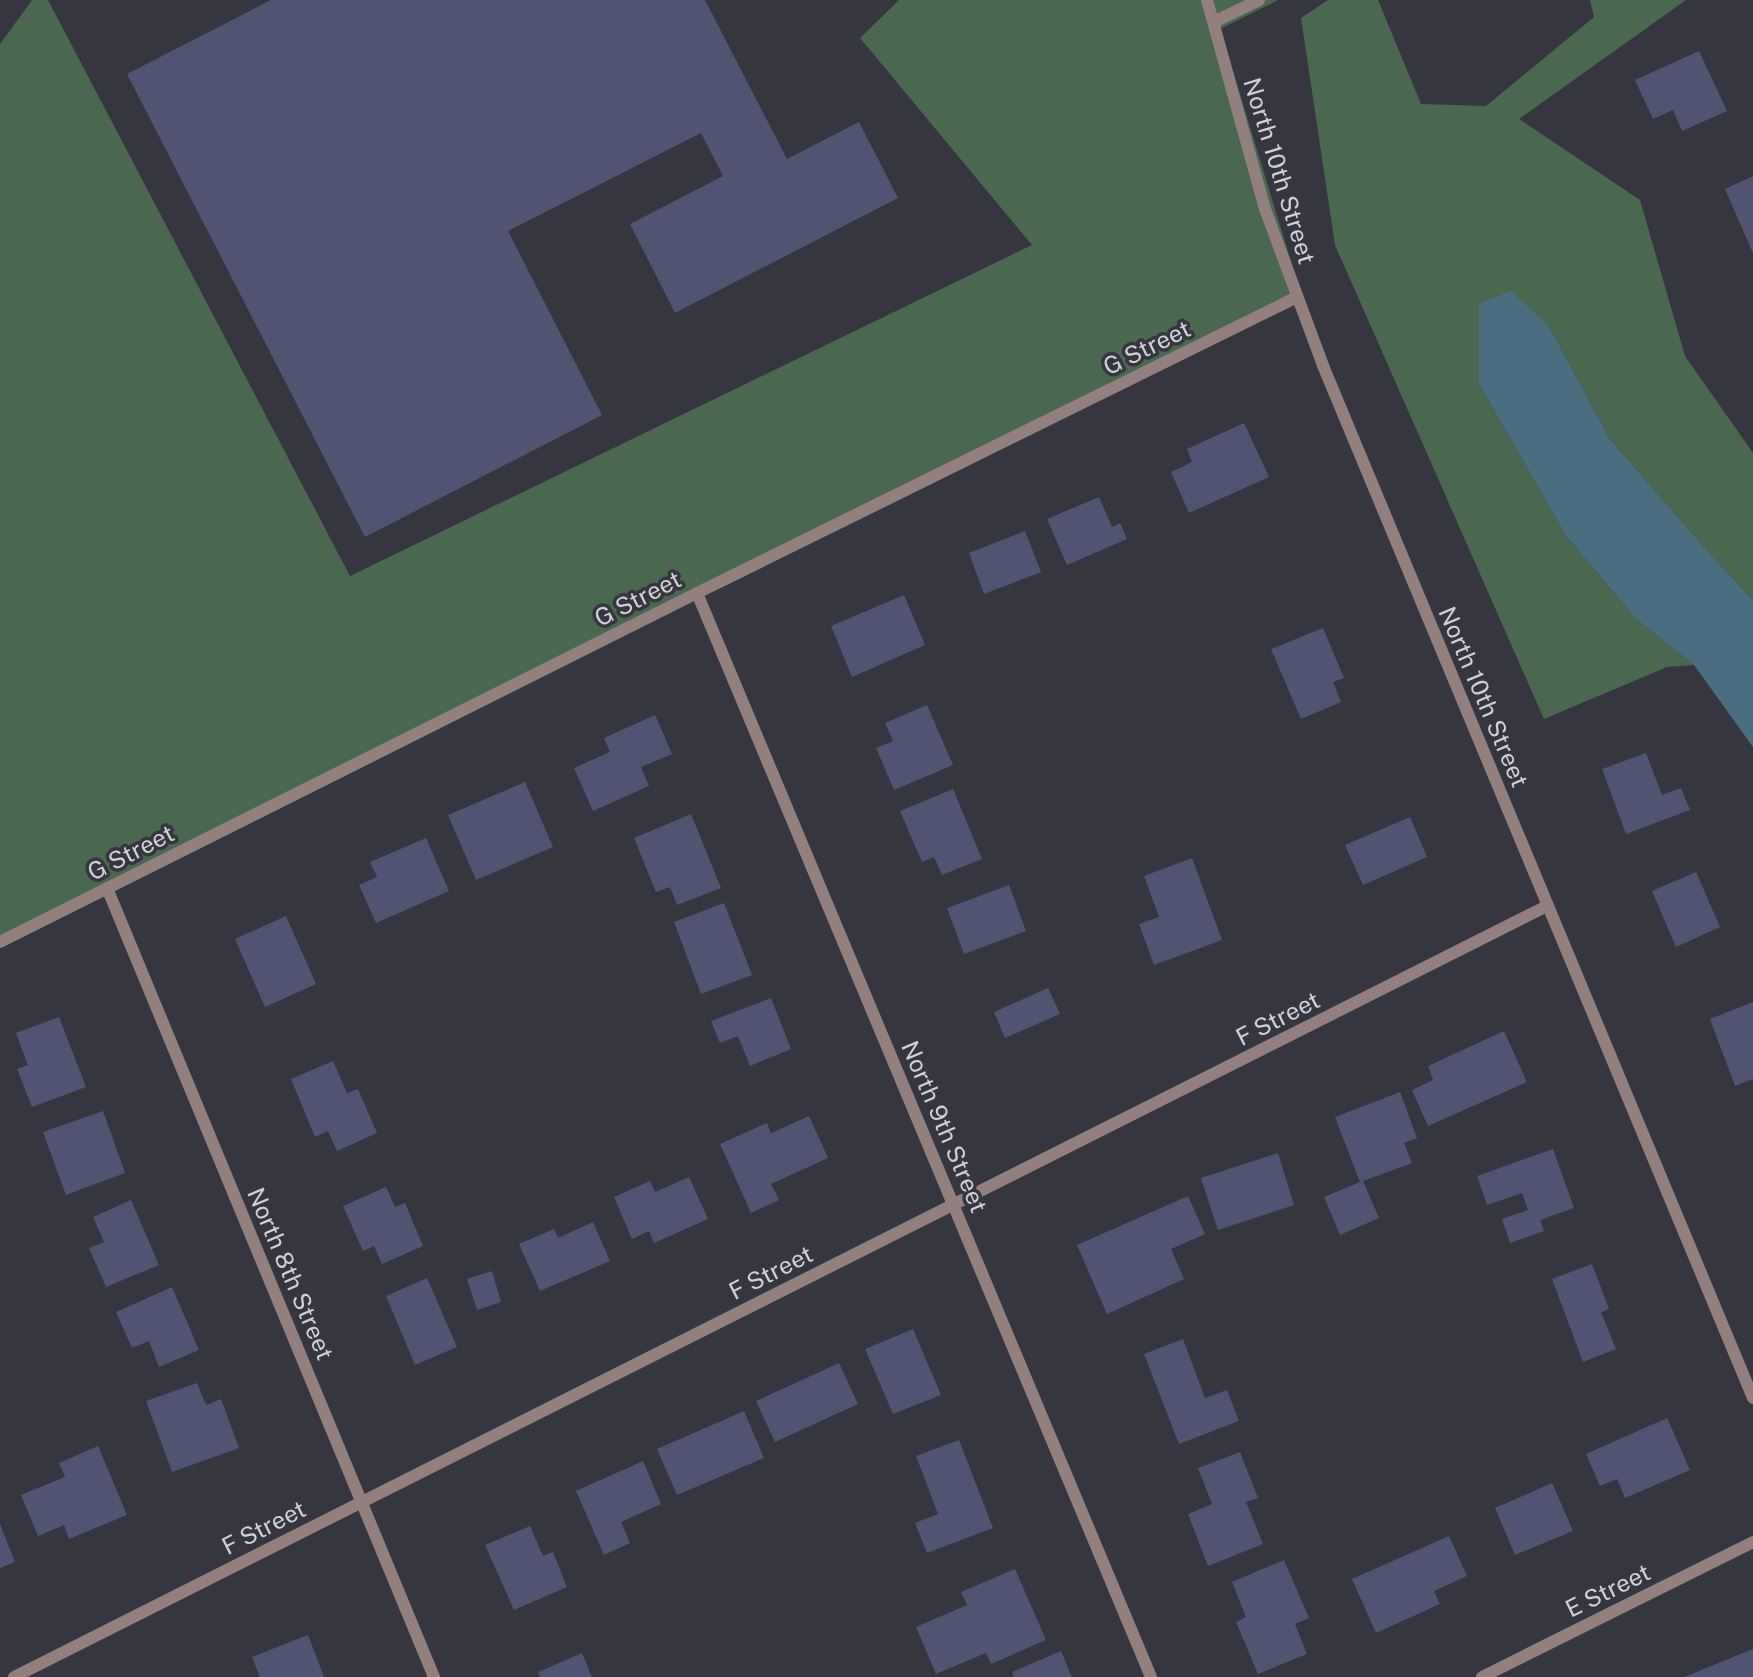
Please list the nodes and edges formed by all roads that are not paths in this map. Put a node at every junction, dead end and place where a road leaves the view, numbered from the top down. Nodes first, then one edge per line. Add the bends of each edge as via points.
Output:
1 (1208, 0) edge
2 (1259, 0) edge
3 (1214, 22) junction
4 (1297, 297) junction
5 (697, 593) junction
6 (107, 888) junction
7 (1547, 906) junction
8 (0, 942) edge
9 (954, 1205) junction
10 (1753, 1398) edge
11 (362, 1502) junction
12 (1753, 1542) edge
13 (14, 1677) edge
14 (434, 1677) edge
15 (1151, 1677) edge
16 (1482, 1677) edge

1 - 3 street, North 10th Street
2 - 3 street
3 - 4 street, North 10th Street via 1265,209
4 - 5 street, G Street
4 - 7 street, North 10th Street
5 - 6 street, G Street
5 - 9 street, North 9th Street
6 - 8 street, G Street
6 - 11 street, North 8th Street
7 - 9 street, F Street
7 - 10 street, North 10th Street
9 - 11 street, F Street
9 - 15 street, North 9th Street
11 - 13 street, F Street
11 - 14 street, North 8th Street
12 - 16 street, E Street

